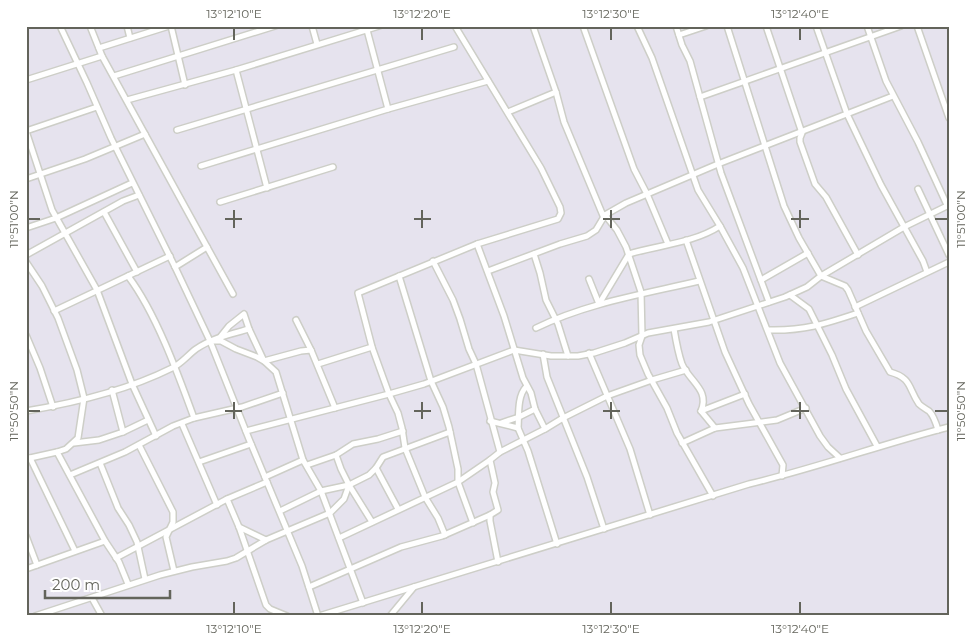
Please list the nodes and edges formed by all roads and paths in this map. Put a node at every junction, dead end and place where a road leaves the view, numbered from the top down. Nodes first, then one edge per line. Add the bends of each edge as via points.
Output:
1 (60, 26) edge
2 (90, 26) edge
3 (127, 26) edge
4 (170, 26) edge
5 (275, 26) edge
6 (312, 26) edge
7 (379, 26) edge
8 (455, 26) edge
9 (533, 26) edge
10 (583, 26) edge
11 (637, 26) edge
12 (676, 26) edge
13 (706, 26) edge
14 (727, 26) edge
15 (766, 26) edge
16 (816, 26) edge
17 (867, 26) edge
18 (901, 26) edge
19 (917, 26) edge
20 (367, 30) junction
21 (679, 35) junction
22 (870, 37) junction
23 (130, 38) junction
24 (317, 44) junction
25 (454, 46) dead end
26 (99, 48) junction
27 (826, 53) junction
28 (102, 56) junction
29 (179, 56) junction
30 (78, 64) junction
31 (378, 69) junction
32 (779, 69) junction
33 (236, 70) junction
34 (114, 76) junction
35 (26, 80) edge
36 (488, 81) junction
37 (745, 82) junction
38 (185, 85) junction
39 (556, 92) junction
40 (893, 96) junction
41 (700, 97) junction
42 (127, 100) junction
43 (97, 107) junction
44 (246, 109) junction
45 (388, 109) junction
46 (508, 112) junction
47 (847, 114) junction
48 (949, 118) edge
49 (177, 130) dead end
50 (802, 132) junction
51 (144, 134) junction
52 (115, 146) junction
53 (764, 146) junction
54 (257, 149) junction
55 (718, 164) junction
56 (201, 166) dead end
57 (333, 167) dead end
58 (40, 174) junction
59 (693, 176) junction
60 (26, 178) edge
61 (132, 182) junction
62 (267, 188) junction
63 (918, 189) dead end
64 (647, 194) junction
65 (139, 195) junction
66 (220, 202) dead end
67 (948, 205) edge
68 (104, 212) junction
69 (929, 213) junction
70 (604, 216) junction
71 (56, 218) junction
72 (720, 226) junction
73 (904, 227) junction
74 (26, 228) edge
75 (65, 233) junction
76 (686, 240) junction
77 (477, 244) junction
78 (668, 244) junction
79 (207, 247) junction
80 (808, 253) junction
81 (534, 254) junction
82 (629, 254) junction
83 (26, 255) edge
84 (858, 255) junction
85 (949, 255) edge
86 (170, 256) junction
87 (433, 261) junction
88 (26, 262) edge
89 (949, 262) edge
90 (175, 267) junction
91 (488, 271) junction
92 (137, 272) junction
93 (927, 272) junction
94 (128, 276) junction
95 (399, 276) junction
96 (821, 276) junction
97 (589, 279) dead end
98 (761, 280) junction
99 (700, 281) junction
100 (97, 290) junction
101 (233, 294) dead end
102 (641, 295) junction
103 (790, 295) junction
104 (769, 302) junction
105 (599, 304) junction
106 (758, 305) junction
107 (855, 307) junction
108 (54, 311) junction
109 (858, 313) junction
110 (555, 319) junction
111 (296, 320) dead end
112 (713, 321) junction
113 (816, 326) junction
114 (536, 328) dead end
115 (249, 329) junction
116 (674, 329) junction
117 (768, 330) junction
118 (26, 335) edge
119 (642, 336) junction
120 (221, 337) junction
121 (210, 341) junction
122 (372, 347) junction
123 (311, 350) junction
124 (514, 350) junction
125 (543, 354) junction
126 (589, 354) junction
127 (568, 356) junction
128 (264, 360) junction
129 (318, 364) junction
130 (476, 364) junction
131 (174, 367) junction
132 (686, 370) junction
133 (652, 380) junction
134 (431, 381) junction
135 (132, 384) junction
136 (526, 387) junction
137 (112, 390) junction
138 (283, 393) junction
139 (389, 394) junction
140 (745, 394) junction
141 (607, 396) junction
142 (84, 398) junction
143 (53, 407) junction
144 (237, 408) junction
145 (335, 408) junction
146 (806, 408) junction
147 (535, 409) junction
148 (26, 411) edge
149 (701, 412) junction
150 (519, 417) junction
151 (194, 418) junction
152 (290, 418) junction
153 (563, 418) junction
154 (148, 420) junction
155 (490, 421) junction
156 (500, 423) junction
157 (760, 423) junction
158 (182, 424) junction
159 (949, 427) edge
160 (518, 428) junction
161 (714, 428) junction
162 (545, 430) junction
163 (938, 430) junction
164 (246, 431) junction
165 (403, 431) junction
166 (122, 432) junction
167 (450, 432) junction
168 (156, 436) junction
169 (523, 441) junction
170 (682, 443) junction
171 (74, 444) junction
172 (251, 444) junction
173 (139, 445) junction
174 (877, 446) junction
175 (404, 448) junction
176 (57, 452) junction
177 (500, 452) junction
178 (336, 455) junction
179 (28, 458) edge
180 (840, 458) junction
181 (303, 460) junction
182 (490, 460) junction
183 (199, 462) junction
184 (100, 463) junction
185 (307, 465) junction
186 (376, 468) junction
187 (70, 475) junction
188 (782, 476) junction
189 (266, 480) junction
190 (458, 482) junction
191 (349, 485) junction
192 (321, 491) junction
193 (713, 496) junction
194 (425, 497) junction
195 (227, 499) junction
196 (217, 505) junction
197 (398, 510) junction
198 (280, 511) junction
199 (330, 513) junction
200 (650, 515) junction
201 (490, 516) junction
202 (372, 522) junction
203 (473, 523) junction
204 (239, 527) junction
205 (604, 529) junction
206 (170, 531) junction
207 (288, 532) junction
208 (445, 535) junction
209 (26, 536) edge
210 (339, 538) junction
211 (266, 540) junction
212 (105, 541) junction
213 (557, 544) junction
214 (138, 547) junction
215 (248, 550) junction
216 (75, 551) junction
217 (116, 558) junction
218 (498, 562) junction
219 (37, 565) junction
220 (350, 568) junction
221 (26, 569) edge
222 (174, 571) junction
223 (145, 579) junction
224 (128, 584) junction
225 (415, 586) junction
226 (309, 587) junction
227 (92, 598) junction
228 (363, 603) junction
229 (34, 616) edge
230 (102, 616) edge
231 (287, 616) edge
232 (318, 616) edge
233 (390, 616) edge

1 - 30 street
2 - 26 street
3 - 23 street
4 - 23 street
4 - 29 street
5 - 29 street
6 - 24 street
7 - 20 street
8 - 36 street
9 - 39 street
10 - 64 street via 634,169
11 - 59 street via 652,58
12 - 21 street
13 - 21 street
14 - 37 street
15 - 32 street
16 - 27 street
17 - 22 street
18 - 22 street
19 - 48 street
20 - 24 street
20 - 31 street
21 - 41 street
22 - 27 street
22 - 40 street
23 - 26 street
24 - 33 street
25 - 31 street
26 - 28 street
27 - 32 street
27 - 47 street
28 - 30 street
28 - 34 street
29 - 34 street
29 - 38 street
30 - 35 street
30 - 43 street
31 - 44 street
31 - 45 street
32 - 37 street
32 - 50 street
33 - 38 street
33 - 44 street
34 - 42 street
36 - 45 street
36 - 46 street
37 - 41 street
37 - 53 street
38 - 42 street
39 - 46 street
39 - 70 street via 564,122
40 - 47 street
40 - 67 street
41 - 55 street
42 - 51 street
43 - 52 street
43 - 58 street via 26,131
44 - 49 street
44 - 54 street
45 - 54 street
46 - 77 street via 542,168 561,213 558,219
47 - 50 street
47 - 73 street
50 - 53 street
50 - 84 street via 800,142 815,184 826,197
51 - 52 street
51 - 79 street
52 - 58 street
52 - 61 street
53 - 55 street
53 - 80 street via 784,206
54 - 56 street
54 - 62 street
55 - 59 street
55 - 98 street
57 - 62 street
58 - 60 street
58 - 71 street
59 - 64 street
59 - 72 street via 706,206
61 - 65 street
61 - 71 street
62 - 66 street
63 - 69 street
64 - 70 street
64 - 78 street
65 - 68 street
65 - 86 street
67 - 69 street
68 - 75 street
68 - 92 street
69 - 73 street
69 - 85 street
70 - 81 street via 596,230 587,236
70 - 82 street via 617,230
71 - 74 street
71 - 75 street
72 - 76 street
72 - 106 street via 743,268
73 - 84 street
73 - 93 street
75 - 83 street
75 - 100 street
76 - 78 street
76 - 99 street
77 - 87 street
77 - 91 street
78 - 82 street
79 - 90 street
79 - 101 street
80 - 96 street
80 - 98 street
81 - 91 street
81 - 110 street via 546,300
82 - 102 street
82 - 105 street
84 - 96 street
86 - 90 street
86 - 92 street
87 - 95 street
87 - 130 street via 453,300
88 - 108 street
89 - 93 street
90 - 121 street
91 - 124 street
92 - 94 street
93 - 107 street
94 - 100 street
94 - 131 street via 136,286
95 - 122 street via 358,292
95 - 134 street
96 - 103 street
96 - 107 street via 845,286
97 - 105 street
98 - 104 street
99 - 102 street
99 - 112 street
100 - 108 street
100 - 135 street
102 - 105 street
102 - 119 street
103 - 104 street
103 - 113 street via 809,309
104 - 106 street
105 - 110 street
106 - 112 street
106 - 117 street
107 - 109 street
108 - 142 street via 77,370
109 - 113 street
109 - 163 street via 890,372 907,380 920,405 934,418
110 - 114 street
110 - 127 street
111 - 123 street
112 - 116 street
112 - 140 street
113 - 117 street
113 - 174 street
115 - 120 street
115 - 120 street via 244,314
115 - 128 street
116 - 119 street
116 - 132 street
117 - 146 street via 780,362
118 - 143 street
119 - 126 street
119 - 133 street via 640,355
120 - 121 street
121 - 128 street via 221,341
121 - 131 street via 196,348
121 - 144 street
122 - 129 street
122 - 139 street
123 - 128 street
123 - 129 street
124 - 125 street
124 - 130 street
124 - 136 street
125 - 127 street
125 - 153 street via 547,377
126 - 127 street
126 - 141 street
128 - 138 street via 276,372
129 - 145 street
130 - 134 street
130 - 155 street
131 - 135 street
131 - 151 street
132 - 133 street
132 - 149 street via 704,396
133 - 141 street
133 - 170 street
134 - 139 street
134 - 167 street
135 - 137 street
135 - 154 street
136 - 147 street
136 - 150 street via 521,396
137 - 142 street
137 - 166 street
138 - 144 street
138 - 152 street
139 - 145 street
139 - 165 street
140 - 149 street
140 - 157 street
141 - 153 street
141 - 200 street via 630,449
142 - 143 street
142 - 171 street via 78,438
143 - 148 street
144 - 151 street
144 - 164 street
145 - 152 street
146 - 157 street
146 - 180 street via 820,436
147 - 150 street
147 - 162 street
149 - 161 street
150 - 156 street
150 - 160 street
151 - 158 street
152 - 164 street
152 - 181 street
153 - 162 street
153 - 205 street
154 - 166 street
154 - 168 street
155 - 156 street
155 - 177 street
156 - 160 street
157 - 161 street
157 - 188 street via 783,466
158 - 168 street
158 - 183 street
159 - 163 street
160 - 169 street
161 - 170 street
162 - 169 street
163 - 174 street
164 - 172 street
165 - 175 street
165 - 178 street via 354,444
166 - 171 street
167 - 175 street
167 - 190 street
168 - 173 street
169 - 177 street
169 - 213 street
170 - 193 street
171 - 176 street
172 - 183 street
172 - 189 street
173 - 184 street
173 - 206 street via 172,509
174 - 180 street
175 - 186 street via 381,459
175 - 194 street
176 - 179 street
176 - 187 street
177 - 182 street
178 - 185 street
178 - 191 street
179 - 216 street
180 - 188 street
181 - 185 street
181 - 189 street
182 - 190 street
182 - 201 street via 498,510
183 - 196 street
184 - 187 street
184 - 214 street
185 - 192 street
186 - 191 street
186 - 197 street
187 - 212 street
188 - 193 street
189 - 195 street
189 - 198 street
190 - 194 street
190 - 203 street
191 - 192 street
191 - 199 street via 344,499
191 - 202 street
192 - 198 street
192 - 199 street
193 - 200 street
194 - 197 street
194 - 208 street
195 - 196 street
195 - 204 street
196 - 206 street
197 - 202 street
198 - 207 street
199 - 207 street
199 - 210 street
200 - 205 street
201 - 203 street
201 - 218 street
202 - 210 street
203 - 208 street
204 - 211 street
204 - 215 street
205 - 213 street
206 - 214 street
206 - 222 street via 166,537
207 - 211 street
207 - 226 street
208 - 220 street via 413,543
209 - 219 street
210 - 220 street
211 - 215 street
212 - 216 street
212 - 217 street
213 - 218 street
214 - 217 street
214 - 223 street
215 - 222 street via 227,561
215 - 231 street via 266,605 270,610
216 - 219 street
217 - 224 street
218 - 225 street
219 - 221 street
220 - 226 street
220 - 228 street
222 - 223 street
223 - 224 street
224 - 227 street
225 - 228 street
225 - 233 street
226 - 232 street
227 - 229 street
227 - 230 street
228 - 232 street

